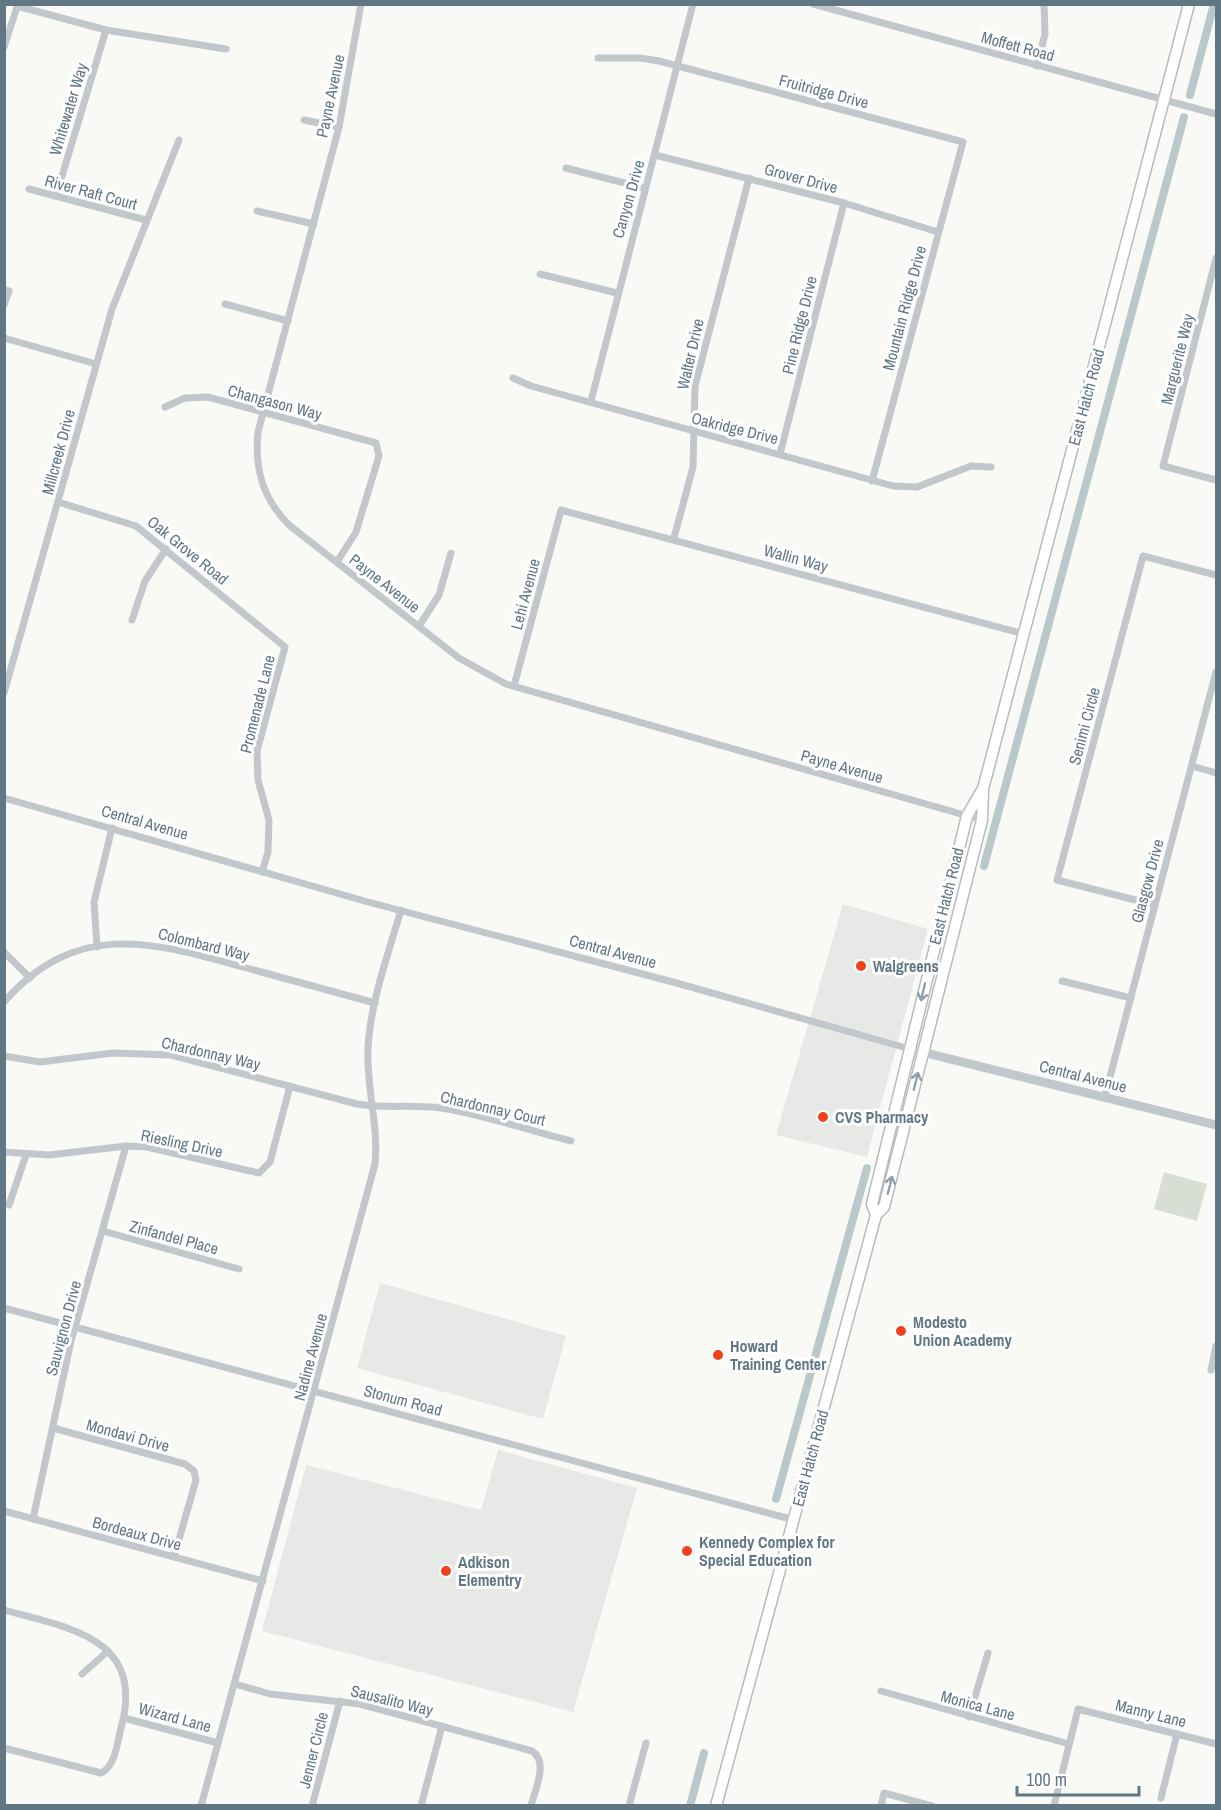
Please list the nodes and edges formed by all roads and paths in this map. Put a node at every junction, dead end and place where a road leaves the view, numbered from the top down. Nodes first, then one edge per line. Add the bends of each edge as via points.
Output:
1 (361, 4) edge
2 (693, 4) edge
3 (813, 4) edge
4 (853, 4) edge
5 (1044, 4) edge
6 (1190, 4) edge
7 (18, 5) edge
8 (850, 15) junction
9 (106, 30) junction
10 (4, 47) edge
11 (226, 49) dead end
12 (598, 58) dead end
13 (677, 66) junction
14 (1037, 66) junction
15 (1164, 100) junction
16 (1216, 114) edge
17 (304, 120) dead end
18 (339, 127) junction
19 (179, 140) dead end
20 (963, 142) joint
21 (655, 155) junction
22 (566, 168) dead end
23 (749, 178) junction
24 (644, 188) junction
25 (29, 189) dead end
26 (56, 196) junction
27 (844, 203) junction
28 (257, 211) dead end
29 (147, 220) junction
30 (314, 224) junction
31 (938, 232) junction
32 (1216, 258) edge
33 (540, 274) dead end
34 (7, 290) edge
35 (617, 293) junction
36 (225, 304) dead end
37 (4, 305) edge
38 (288, 321) junction
39 (4, 338) edge
40 (96, 364) junction
41 (513, 378) dead end
42 (591, 401) junction
43 (165, 406) dead end
44 (263, 414) junction
45 (694, 432) junction
46 (780, 454) junction
47 (991, 467) dead end
48 (872, 480) junction
49 (1216, 480) edge
50 (58, 502) junction
51 (561, 510) joint
52 (674, 538) junction
53 (166, 549) junction
54 (451, 553) dead end
55 (337, 562) junction
56 (1216, 575) edge
57 (132, 620) dead end
58 (419, 626) junction
59 (1024, 634) junction
60 (285, 647) joint
61 (1216, 672) edge
62 (514, 686) junction
63 (5, 690) edge
64 (1192, 766) junction
65 (1216, 773) edge
66 (982, 789) junction
67 (4, 798) edge
68 (967, 816) junction
69 (982, 820) junction
70 (112, 828) junction
71 (262, 872) junction
72 (1155, 905) junction
73 (401, 910) junction
74 (98, 946) junction
75 (4, 952) edge
76 (30, 978) junction
77 (1062, 981) dead end
78 (1131, 998) junction
79 (4, 1002) edge
80 (375, 1003) junction
81 (910, 1049) junction
82 (923, 1052) junction
83 (4, 1056) edge
84 (290, 1086) junction
85 (1105, 1096) junction
86 (373, 1107) junction
87 (1216, 1125) edge
88 (572, 1141) dead end
89 (126, 1146) junction
90 (4, 1152) edge
91 (26, 1155) junction
92 (9, 1204) dead end
93 (876, 1215) junction
94 (102, 1231) junction
95 (239, 1269) dead end
96 (4, 1308) edge
97 (77, 1326) junction
98 (1216, 1346) edge
99 (1211, 1370) dead end
100 (315, 1390) junction
101 (52, 1428) junction
102 (4, 1511) edge
103 (33, 1519) junction
104 (794, 1520) junction
105 (174, 1557) junction
106 (263, 1581) junction
107 (4, 1610) edge
108 (108, 1651) junction
109 (987, 1653) dead end
110 (82, 1674) dead end
111 (235, 1684) junction
112 (881, 1691) dead end
113 (340, 1701) junction
114 (969, 1717) junction
115 (124, 1718) junction
116 (442, 1726) junction
117 (1177, 1734) junction
118 (218, 1743) junction
119 (646, 1743) dead end
120 (1069, 1744) junction
121 (1216, 1744) edge
122 (4, 1748) edge
123 (1161, 1797) dead end
124 (201, 1806) edge
125 (312, 1806) edge
126 (421, 1806) edge
127 (531, 1806) edge
128 (629, 1806) edge
129 (716, 1806) edge
130 (881, 1806) edge
131 (932, 1806) edge
132 (1054, 1806) edge

1 - 18 street, Payne Avenue
2 - 13 street, Canyon Drive
3 - 8 street, Moffett Road
4 - 8 street
5 - 14 street via 1045,34
6 - 15 main road, East Hatch Road
7 - 9 street
7 - 10 street
8 - 14 street, Moffett Road
9 - 11 street
9 - 26 street, Whitewater Way
12 - 13 street, Fruitridge Drive via 639,58
13 - 20 street, Fruitridge Drive
13 - 21 street, Canyon Drive
14 - 15 street, Moffett Road
15 - 16 street, Moffett Road
15 - 59 main road, East Hatch Road
17 - 18 street
18 - 30 street, Payne Avenue
19 - 29 street, Millcreek Drive
20 - 31 street, Mountain Ridge Drive
21 - 23 street, Grover Drive
21 - 24 street, Canyon Drive
22 - 24 street
23 - 27 street, Grover Drive
23 - 45 street, Walter Drive via 695,386
24 - 35 street, Canyon Drive
25 - 26 street, River Raft Court
26 - 29 street, River Raft Court
27 - 31 street, Grover Drive
27 - 46 street, Pine Ridge Drive
28 - 30 street
29 - 40 street, Millcreek Drive via 112,309
30 - 38 street, Payne Avenue
31 - 48 street, Mountain Ridge Drive
32 - 49 street, Marguerite Way via 1163,466
33 - 35 street
34 - 37 street
35 - 42 street, Canyon Drive
36 - 38 street
38 - 44 street, Payne Avenue
39 - 40 street
40 - 50 street, Millcreek Drive
41 - 42 street, Oakridge Drive
42 - 45 street, Oakridge Drive
43 - 44 street, Changason Way via 185,398 208,397
44 - 55 street, Payne Avenue via 256,458 267,495 289,525
44 - 55 street, Changason Way via 378,445 380,456 356,532
45 - 46 street, Oakridge Drive
45 - 52 street, Walter Drive via 693,467
46 - 48 street, Oakridge Drive
47 - 48 street, Oakridge Drive via 971,466 917,487
50 - 53 street, Oak Grove Road via 126,521
50 - 63 street, Millcreek Drive
51 - 52 street, Wallin Way
51 - 62 street, Lehi Avenue
52 - 59 street, Wallin Way
53 - 57 street via 145,580
53 - 60 street, Oak Grove Road
54 - 58 street via 439,595
55 - 58 street, Payne Avenue
56 - 72 street, Senimi Circle via 1143,556 1057,880
58 - 62 street, Payne Avenue via 469,665
59 - 66 main road, East Hatch Road
60 - 71 street, Promenade Lane via 257,751 258,780 269,820 268,852
61 - 64 street, Glasgow Drive
62 - 68 street, Payne Avenue
64 - 65 street
64 - 72 street, Glasgow Drive
66 - 68 main road, East Hatch Road
66 - 69 main road, East Hatch Road
67 - 70 street, Central Avenue
68 - 69 street, Payne Avenue
68 -> 81 main road, East Hatch Road
69 - 82 main road, East Hatch Road
70 - 71 street, Central Avenue
70 - 74 street via 94,902
71 - 73 street, Central Avenue
72 - 78 street, Glasgow Drive
73 - 80 street, Nadine Avenue
73 - 81 street, Central Avenue
74 - 76 street, Colombard Way via 63,958
74 - 80 street, Colombard Way via 156,945
75 - 76 street
76 - 79 street, Colombard Way
77 - 78 street
78 - 85 street, Glasgow Drive
80 - 86 street, Nadine Avenue via 368,1048
81 - 82 street, Central Avenue
81 - 93 main road, East Hatch Road via 872,1204
82 - 85 street, Central Avenue
93 -> 82 main road, East Hatch Road via 884,1207
83 - 84 street, Chardonnay Way via 40,1062 113,1053 158,1054
84 - 86 street, Chardonnay Way
84 - 89 street, Riesling Drive via 270,1162 259,1173 164,1150
85 - 87 street, Central Avenue
86 - 88 street, Chardonnay Court via 455,1110
86 - 100 street, Nadine Avenue via 375,1164
89 - 91 street, Riesling Drive
89 - 94 street, Sauvignon Drive
90 - 91 street, Riesling Drive
91 - 92 street
93 - 104 main road, East Hatch Road
94 - 95 street, Zinfandel Place
94 - 97 street, Sauvignon Drive
96 - 97 street, Stonum Road
97 - 100 street, Stonum Road
97 - 101 street, Sauvignon Drive
98 - 99 street
100 - 104 street, Stonum Road
100 - 106 street, Nadine Avenue
101 - 103 street, Sauvignon Drive
101 - 105 street, Mondavi Drive via 185,1464 194,1471 196,1480
102 - 103 street, Bordeaux Drive
103 - 105 street, Bordeaux Drive
104 - 129 main road, East Hatch Road
105 - 106 street, Bordeaux Drive
106 - 111 street, Nadine Avenue
107 - 108 street via 83,1633
108 - 110 street
108 - 115 street via 123,1679
109 - 114 street
111 - 113 street, Sausalito Way via 270,1694
111 - 118 street, Nadine Avenue
112 - 114 street, Monica Lane
113 - 116 street, Sausalito Way
113 - 125 street, Jenner Circle
114 - 120 street, Monica Lane
115 - 118 street, Wizard Lane
115 - 122 street via 111,1764 105,1771 97,1773
116 - 126 street
116 - 127 street, Sausalito Way via 538,1756 541,1768
117 - 120 street, Manny Lane via 1078,1709
117 - 121 street, Manny Lane
117 - 123 street
118 - 124 street, Nadine Avenue
119 - 128 street
120 - 132 street
130 - 131 street via 884,1793

